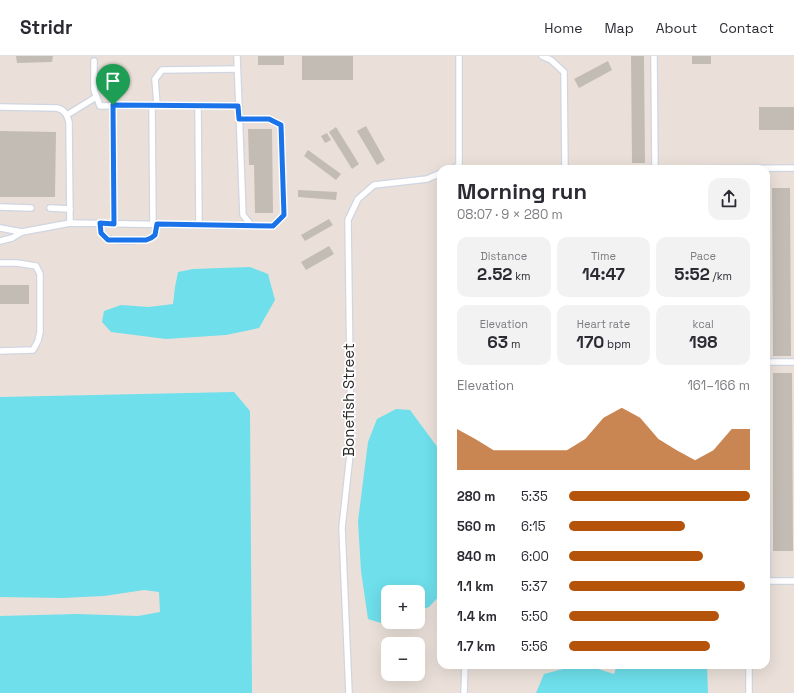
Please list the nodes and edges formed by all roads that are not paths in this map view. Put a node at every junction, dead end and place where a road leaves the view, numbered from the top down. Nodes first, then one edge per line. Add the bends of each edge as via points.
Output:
1 (237, 56) edge
2 (459, 56) edge
3 (542, 56) edge
4 (654, 56) edge
5 (94, 61) dead end
6 (237, 69) junction
7 (96, 97) junction
8 (113, 105) junction
9 (154, 105) junction
10 (198, 106) junction
11 (238, 106) junction
12 (0, 107) edge
13 (67, 115) junction
14 (239, 119) junction
15 (459, 165) edge
16 (565, 165) edge
17 (655, 165) edge
18 (794, 168) edge
19 (770, 169) edge
20 (437, 175) edge
21 (0, 207) edge
22 (31, 208) dead end
23 (50, 208) dead end
24 (70, 209) junction
25 (70, 223) junction
26 (100, 223) junction
27 (114, 224) junction
28 (155, 224) junction
29 (199, 225) junction
30 (252, 226) junction
31 (0, 228) edge
32 (22, 232) junction
33 (0, 241) edge
34 (0, 263) edge
35 (0, 351) edge
36 (770, 362) edge
37 (794, 362) edge
38 (770, 581) edge
39 (794, 581) edge
40 (465, 669) edge
41 (749, 669) edge
42 (349, 693) edge
43 (464, 693) edge
44 (749, 693) edge

1 - 6 lane
2 - 15 lane
3 - 16 lane via 564,72
4 - 17 lane
5 - 7 lane
6 - 9 lane via 162,70 155,78
6 - 11 lane
7 - 8 lane via 100,106
7 - 13 lane
8 - 9 lane
8 - 27 lane
9 - 10 lane
9 - 28 lane
10 - 11 lane
10 - 29 lane
11 - 14 lane
12 - 13 lane via 57,108
13 - 24 lane
14 - 30 lane via 243,215
14 - 30 lane via 269,119 281,125 284,215 273,226
18 - 19 lane
20 - 42 lane, Bonefish Street via 427,179 374,185 358,199 348,220 351,445 342,528
21 - 22 lane
23 - 24 lane
24 - 25 lane
25 - 26 lane
25 - 32 lane
26 - 27 lane
26 - 28 lane via 104,237 118,241 151,238 155,235
27 - 28 lane
28 - 29 lane
29 - 30 lane
31 - 32 lane
32 - 33 lane
34 - 35 lane via 36,266 40,274 40,317 38,341 33,350
36 - 37 lane
38 - 39 lane
40 - 43 lane
41 - 44 lane

